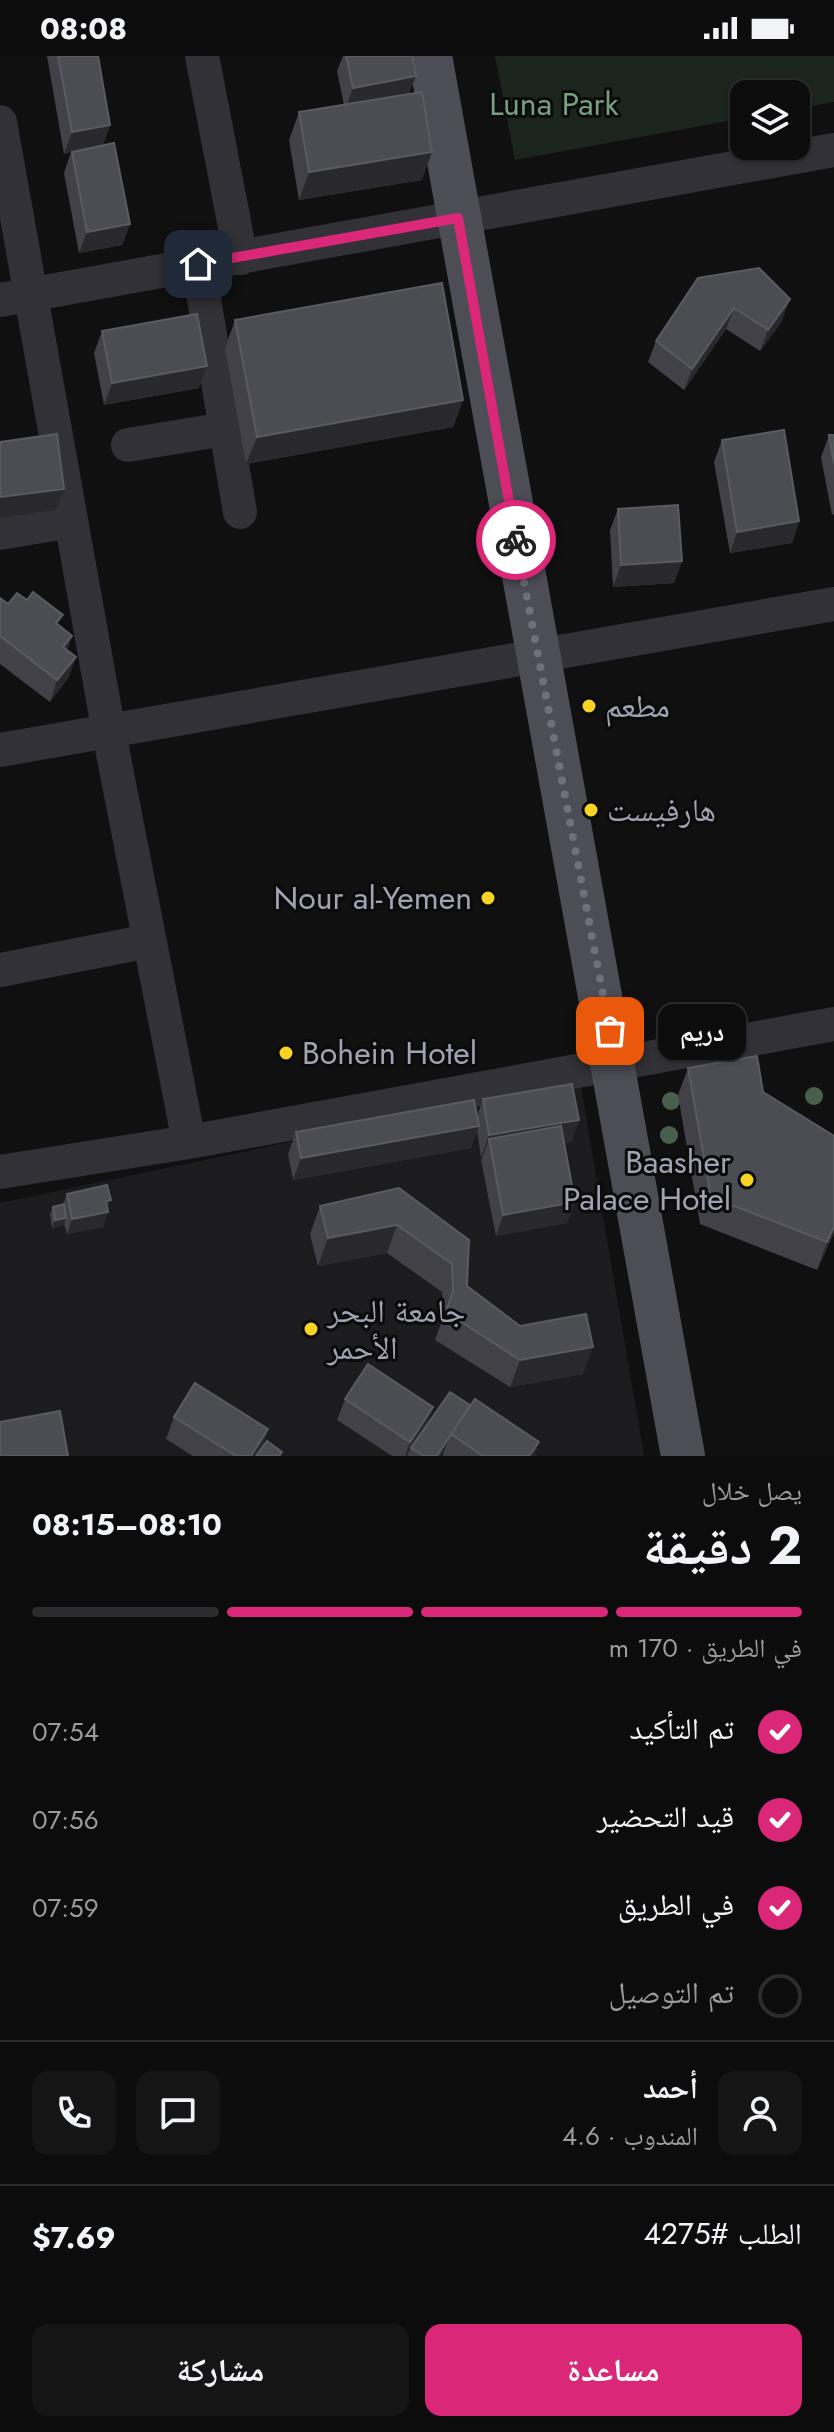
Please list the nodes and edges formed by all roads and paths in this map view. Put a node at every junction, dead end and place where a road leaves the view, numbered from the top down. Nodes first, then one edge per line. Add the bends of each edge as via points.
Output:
1 (202, 56) edge
2 (430, 56) edge
3 (0, 122) edge
4 (834, 150) edge
5 (458, 218) junction
6 (241, 258) junction
7 (198, 264) junction
8 (15, 297) edge
9 (225, 429) junction
10 (128, 445) dead end
11 (240, 512) dead end
12 (71, 521) junction
13 (0, 533) edge
14 (834, 604) edge
15 (537, 655) junction
16 (109, 733) junction
17 (0, 750) edge
18 (149, 941) junction
19 (0, 970) edge
20 (834, 1024) edge
21 (616, 1062) junction
22 (189, 1142) junction
23 (0, 1172) edge
24 (683, 1456) edge

1 - 6 street
2 - 5 main road
3 - 8 street
4 - 5 street
5 - 6 street
5 - 15 main road
6 - 7 street
7 - 8 street
7 - 9 street
8 - 12 street
9 - 10 street
9 - 11 street
12 - 13 street
12 - 16 street
14 - 15 street
15 - 16 street
15 - 21 main road
16 - 17 street
16 - 18 street
18 - 19 street
18 - 22 street
20 - 21 street
21 - 22 street
21 - 24 main road
22 - 23 street

